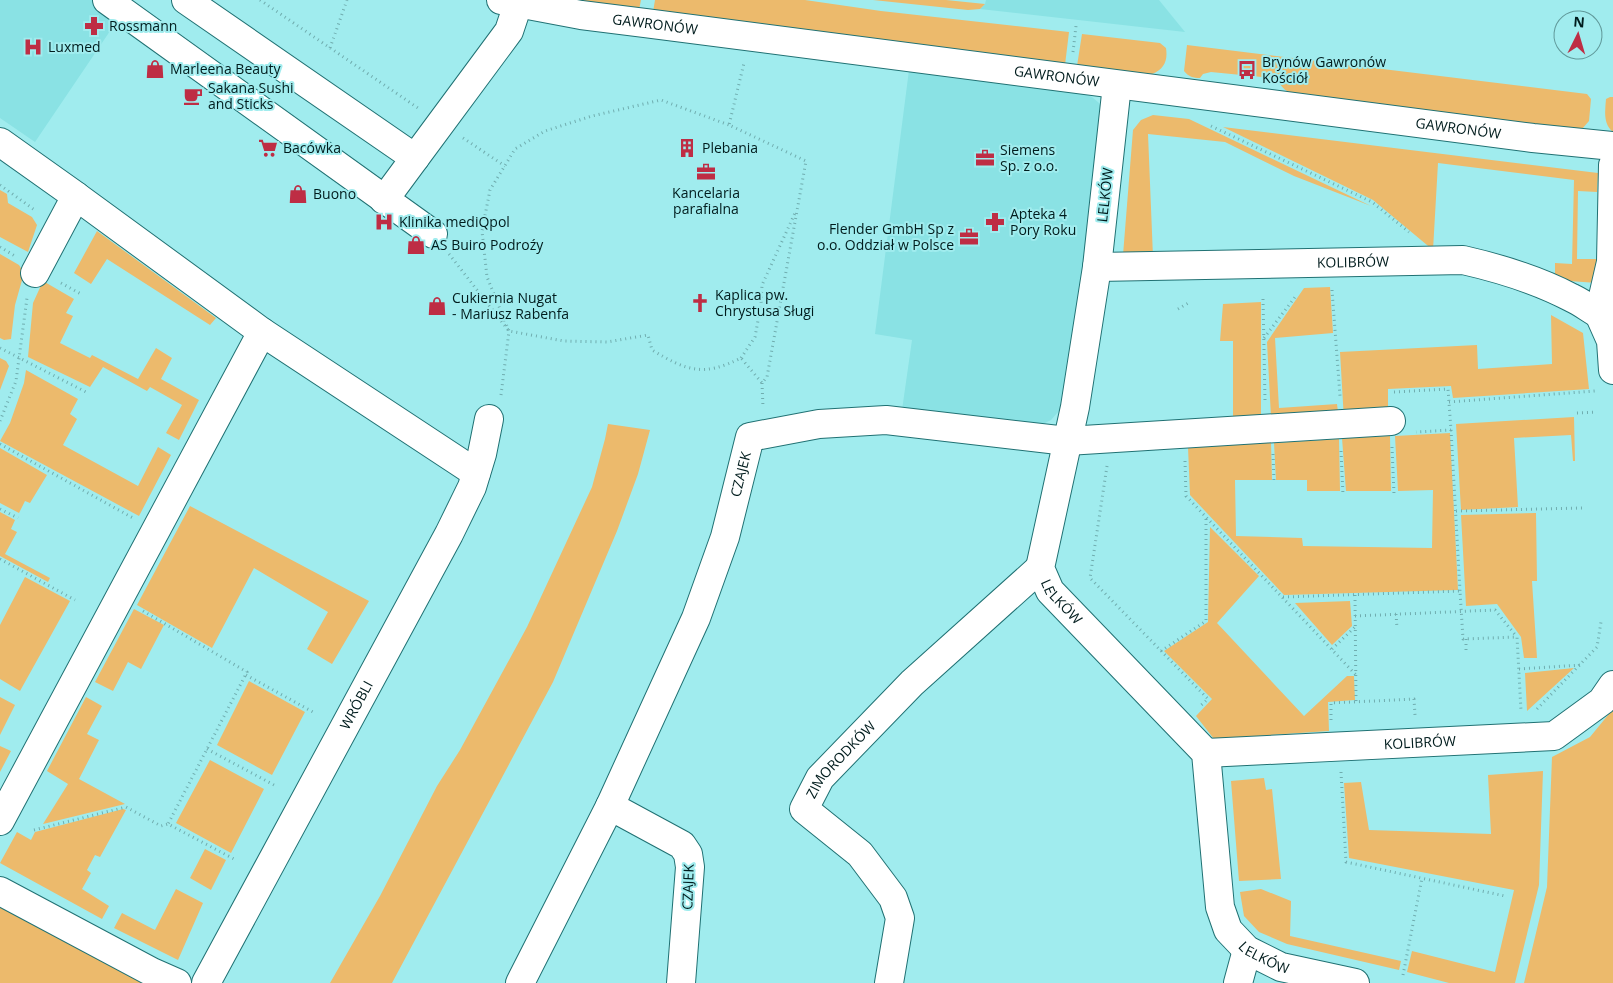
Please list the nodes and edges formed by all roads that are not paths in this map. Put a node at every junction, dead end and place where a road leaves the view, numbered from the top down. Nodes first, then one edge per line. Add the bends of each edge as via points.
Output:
1 (106, 0) edge
2 (186, 0) edge
3 (510, 2) edge
4 (1117, 85) junction
5 (0, 142) edge
6 (1613, 146) edge
7 (415, 158) junction
8 (1613, 165) edge
9 (76, 196) junction
10 (384, 200) junction
11 (433, 234) road end
12 (1097, 267) junction
13 (35, 272) road end
14 (1598, 314) junction
15 (262, 332) junction
16 (1613, 370) edge
17 (495, 411) road end
18 (1391, 427) road end
19 (1067, 440) junction
20 (476, 473) junction
21 (1040, 568) junction
22 (1613, 686) edge
23 (1206, 753) junction
24 (610, 806) junction
25 (0, 821) edge
26 (0, 891) edge
27 (1247, 950) junction
28 (177, 983) edge
29 (206, 983) edge
30 (520, 983) edge
31 (681, 983) edge
32 (889, 983) edge
33 (1238, 983) edge
34 (1356, 983) edge

1 - 10 street
2 - 7 street
3 - 4 street, GAWRONÓW via 645,23
3 - 7 street via 509,31
4 - 6 street, GAWRONÓW
4 - 12 street, LELKÓW
5 - 9 street
7 - 10 street
8 - 14 street via 1611,262
9 - 13 street
9 - 15 street
10 - 11 street
12 - 14 street, KOLIBRÓW via 1463,260 1533,281
12 - 19 street, LELKÓW
14 - 16 street via 1611,340
15 - 20 street
15 - 25 street
17 - 20 street, WRÓBLI
18 - 19 street via 1341,435 1269,438
19 - 21 street, LELKÓW
19 - 24 street, CZAJEK via 886,420 819,424 750,437 725,537 696,618
20 - 29 street, WRÓBLI via 449,534
21 - 23 street, LELKÓW via 1050,591
21 - 32 street, ZIMORODKÓW via 912,683 820,778 804,809 860,854 893,898 900,918
22 - 23 street, KOLIBRÓW via 1602,701 1554,736
23 - 27 street, LELKÓW via 1220,907 1228,930
24 - 30 street, CZAJEK
24 - 31 street, CZAJEK via 682,845 688,854 690,868
26 - 28 street
27 - 33 street
27 - 34 street, LELKÓW via 1281,967

